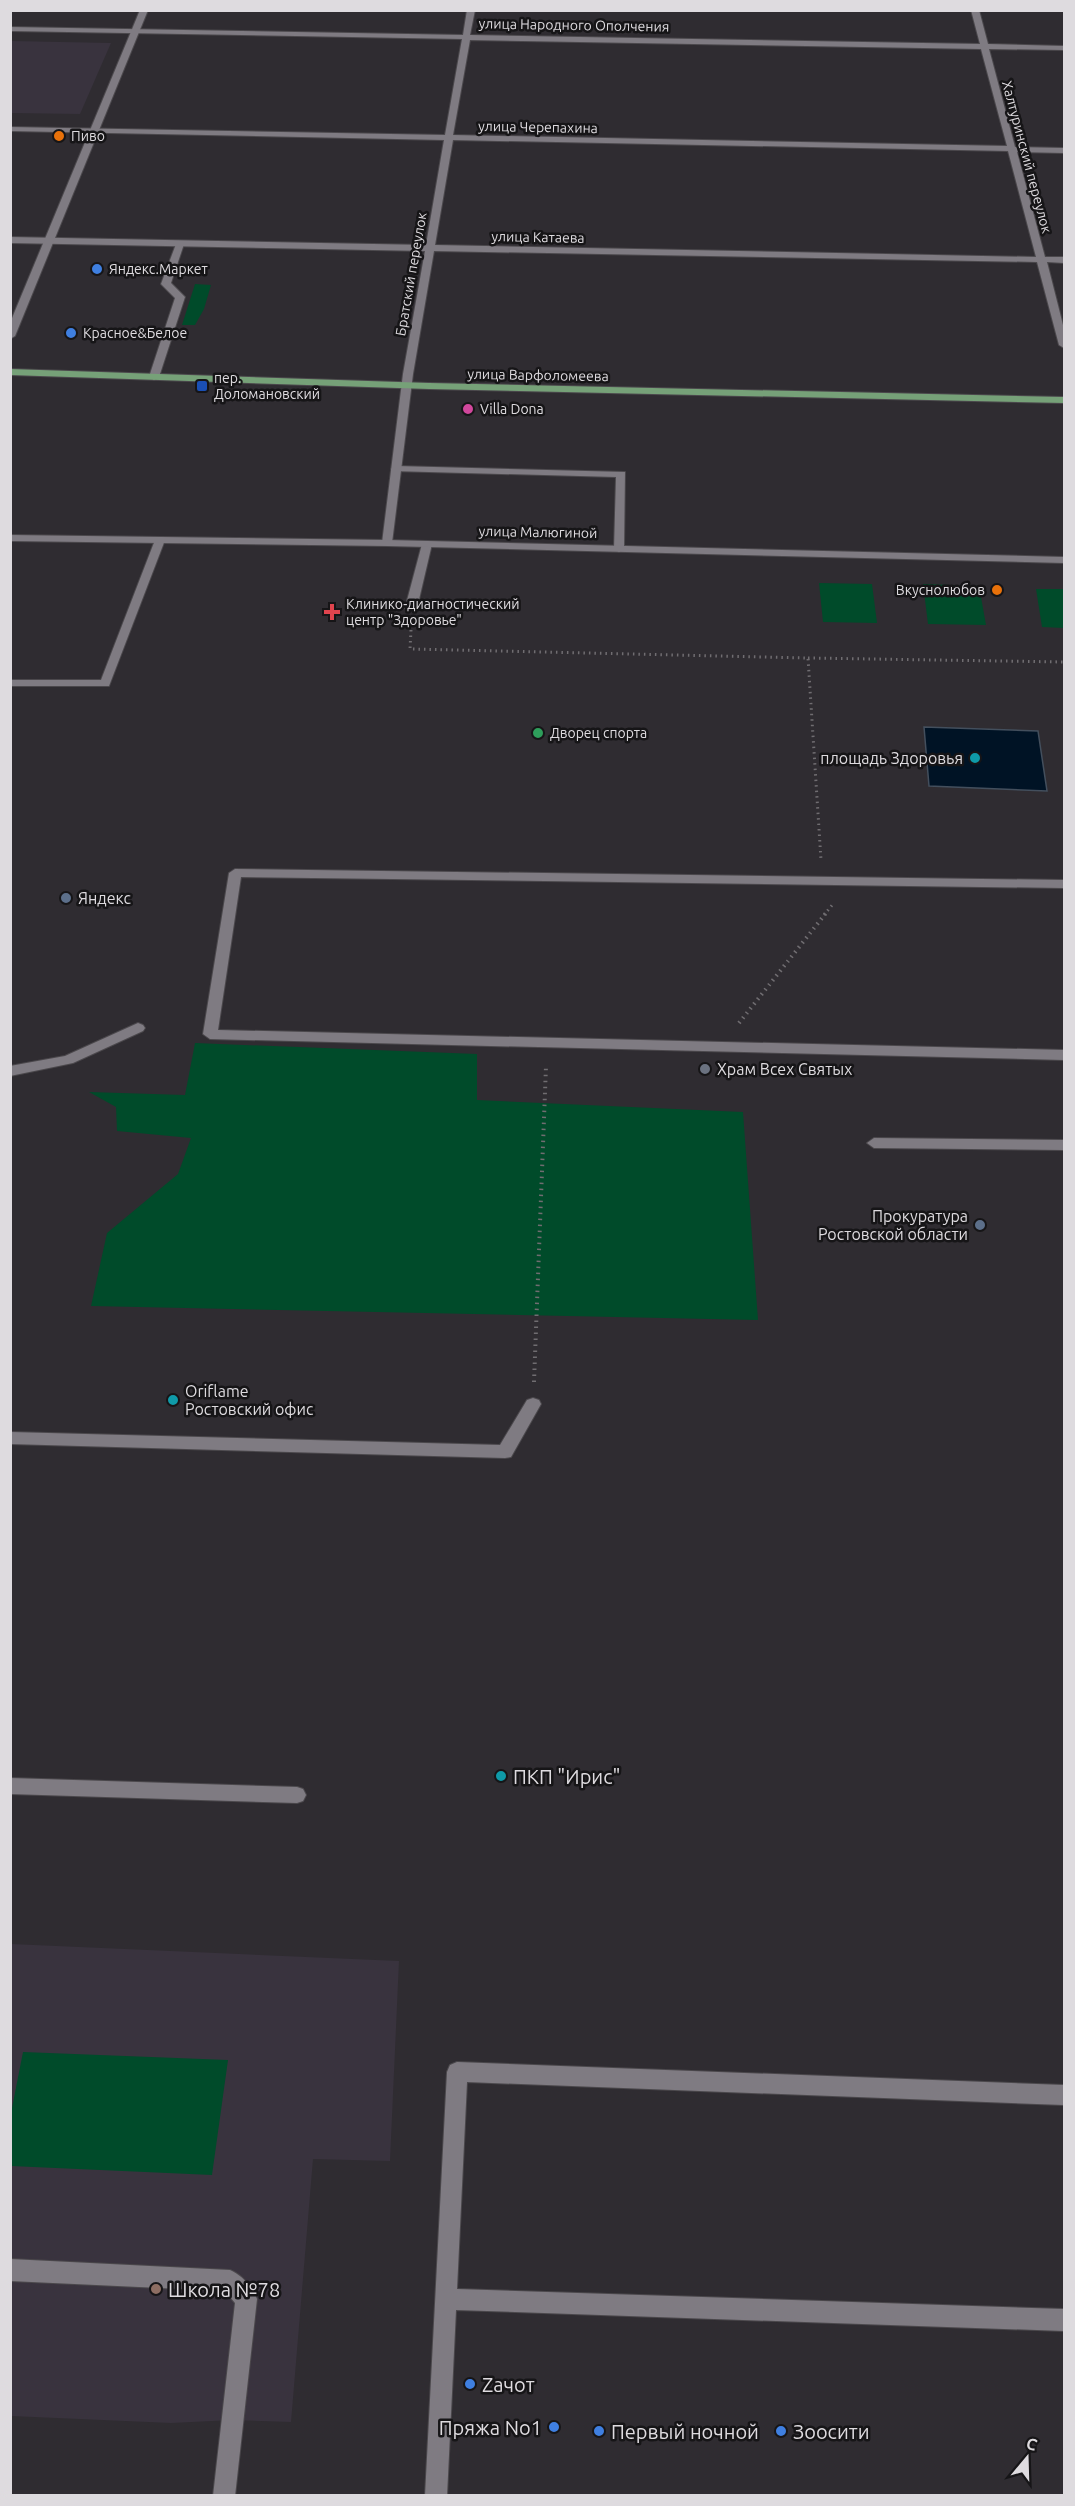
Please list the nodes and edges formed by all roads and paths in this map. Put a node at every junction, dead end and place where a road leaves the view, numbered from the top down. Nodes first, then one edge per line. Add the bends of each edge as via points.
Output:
1 (144, 10) edge
2 (471, 10) edge
3 (975, 10) edge
4 (10, 29) edge
5 (136, 31) junction
6 (467, 37) junction
7 (983, 46) junction
8 (1065, 48) edge
9 (10, 129) edge
10 (95, 131) junction
11 (449, 138) junction
12 (1011, 149) junction
13 (1065, 150) edge
14 (10, 240) edge
15 (50, 241) junction
16 (180, 244) junction
17 (430, 248) junction
18 (1041, 260) junction
19 (1065, 260) edge
20 (10, 336) edge
21 (1065, 345) edge
22 (10, 372) edge
23 (154, 377) junction
24 (406, 385) junction
25 (1065, 400) edge
26 (396, 469) junction
27 (10, 538) edge
28 (160, 540) junction
29 (387, 543) junction
30 (427, 544) junction
31 (619, 549) junction
32 (1065, 560) edge
33 (411, 608) joint
34 (808, 658) junction
35 (1065, 662) edge
36 (10, 683) edge
37 (823, 880) junction
38 (852, 880) junction
39 (1065, 884) edge
40 (138, 1028) dead end
41 (547, 1044) junction
42 (719, 1049) junction
43 (1065, 1055) edge
44 (10, 1071) edge
45 (873, 1143) dead end
46 (1065, 1145) edge
47 (533, 1404) joint
48 (10, 1438) edge
49 (10, 1786) edge
50 (297, 1795) dead end
51 (1065, 2095) edge
52 (10, 2270) edge
53 (444, 2299) junction
54 (1065, 2320) edge
55 (224, 2496) edge
56 (436, 2496) edge

1 - 5 street
2 - 6 street, Братский переулок
3 - 7 street, Халтуринский переулок
4 - 5 street, улица Народного Ополчения
5 - 6 street, улица Народного Ополчения
5 - 10 street
6 - 7 street, улица Народного Ополчения
6 - 11 street, Братский переулок
7 - 8 street, улица Народного Ополчения
7 - 12 street, Халтуринский переулок
9 - 10 street, улица Черепахина
10 - 11 street, улица Черепахина
10 - 15 street
11 - 12 street, улица Черепахина
11 - 17 street, Братский переулок
12 - 13 street, улица Черепахина
12 - 18 street, Халтуринский переулок
14 - 15 street, улица Катаева
15 - 16 street, улица Катаева
15 - 20 street
16 - 17 street, улица Катаева
16 - 23 street via 166,284 180,297
17 - 18 street, улица Катаева
17 - 24 street, Братский переулок
18 - 19 street, улица Катаева
18 - 21 street, Халтуринский переулок
22 - 23 main road, улица Варфоломеева
23 - 24 main road, улица Варфоломеева
24 - 25 main road, улица Варфоломеева
24 - 26 street, Братский переулок
26 - 29 street, Братский переулок
26 - 31 street via 621,474
27 - 28 street, улица Малюгиной
28 - 29 street, улица Малюгиной
28 - 36 street via 105,684
29 - 30 street, улица Малюгиной
30 - 31 street, улица Малюгиной
30 - 33 street
31 - 32 street, улица Малюгиной
33 - 34 path via 410,649
34 - 35 path
34 - 37 path
37 - 38 street
37 - 41 street via 235,873 210,1035
38 - 39 street
38 - 42 path
40 - 44 street via 68,1060
41 - 42 street
41 - 47 path
42 - 43 street
45 - 46 street
47 - 48 street via 505,1452
49 - 50 street
51 - 53 street via 458,2072
52 - 55 street via 230,2281 246,2299
53 - 54 street
53 - 56 street

